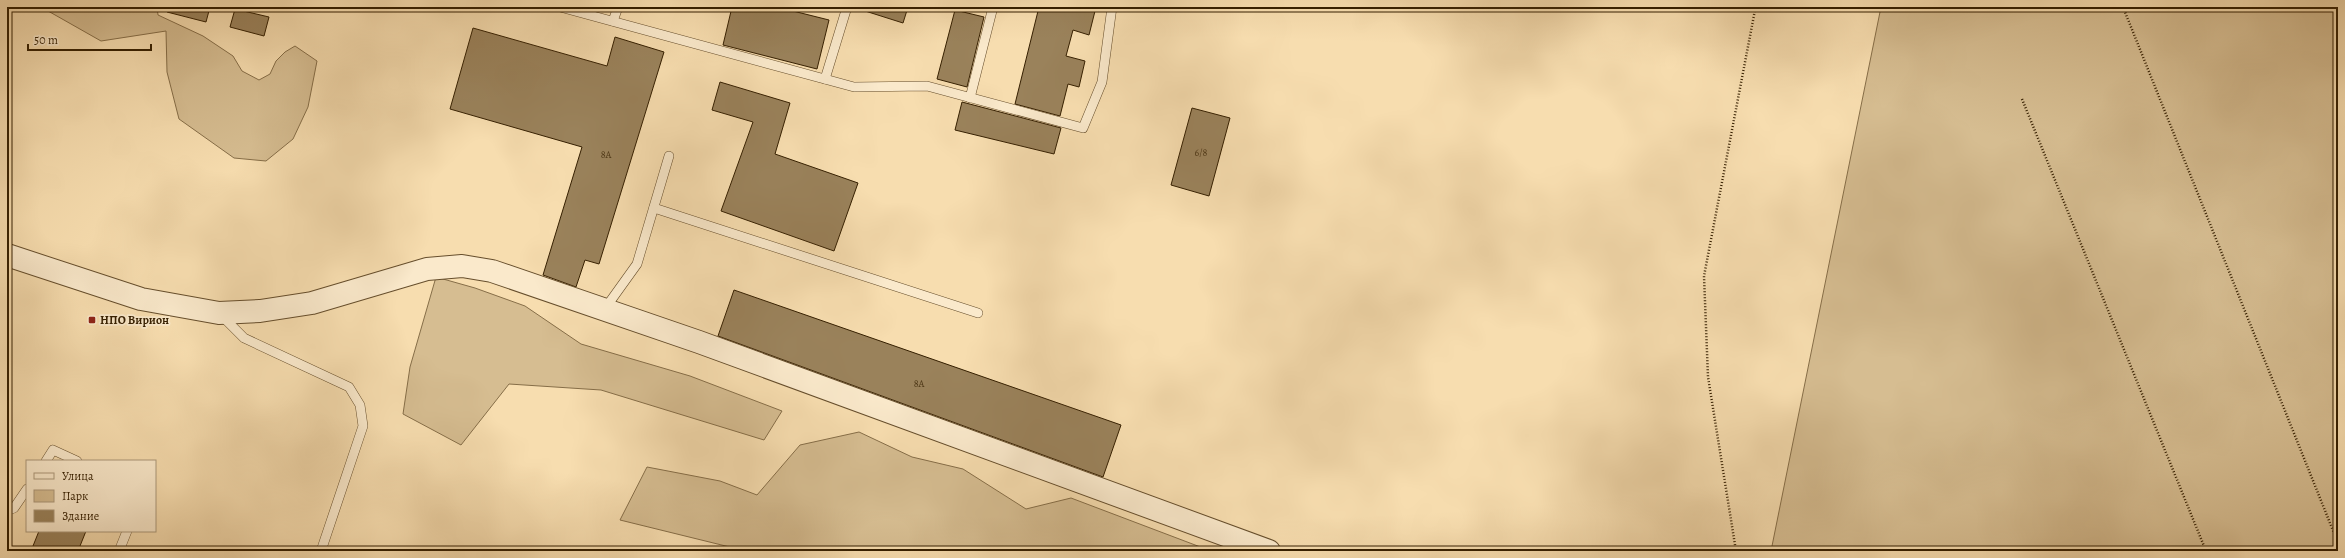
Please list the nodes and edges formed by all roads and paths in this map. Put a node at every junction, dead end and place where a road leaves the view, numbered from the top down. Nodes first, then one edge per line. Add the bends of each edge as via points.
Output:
1 (560, 7) edge
2 (618, 7) edge
3 (846, 7) edge
4 (993, 7) edge
5 (1112, 7) edge
6 (1746, 7) edge
7 (1765, 7) edge
8 (2122, 7) edge
9 (1755, 10) junction
10 (614, 21) junction
11 (825, 79) junction
12 (970, 98) junction
13 (2022, 99) dead end
14 (669, 156) dead end
15 (654, 208) junction
16 (7, 255) edge
17 (603, 311) junction
18 (219, 312) junction
19 (978, 312) dead end
20 (47, 460) edge
21 (75, 460) edge
22 (26, 490) edge
23 (7, 511) edge
24 (127, 532) edge
25 (2338, 543) edge
26 (119, 551) edge
27 (321, 551) edge
28 (1269, 551) edge
29 (1736, 551) edge
30 (2206, 551) edge

1 - 10 lane
2 - 10 lane
3 - 11 lane
4 - 12 lane
5 - 12 lane via 1102,82 1083,128
6 - 9 path
7 - 9 path
8 - 25 path
9 - 29 path via 1704,276 1708,377
10 - 11 lane
11 - 12 lane via 854,87 927,86
13 - 30 path
14 - 15 lane
15 - 17 lane via 636,264
15 - 19 lane
16 - 18 street via 100,287 155,302
17 - 18 street via 492,271 462,266 427,269 312,303 260,311
17 - 28 street via 699,342
18 - 27 lane via 244,338 349,387 360,405 363,426
20 - 21 lane via 53,450
22 - 23 lane via 14,508
24 - 26 lane

